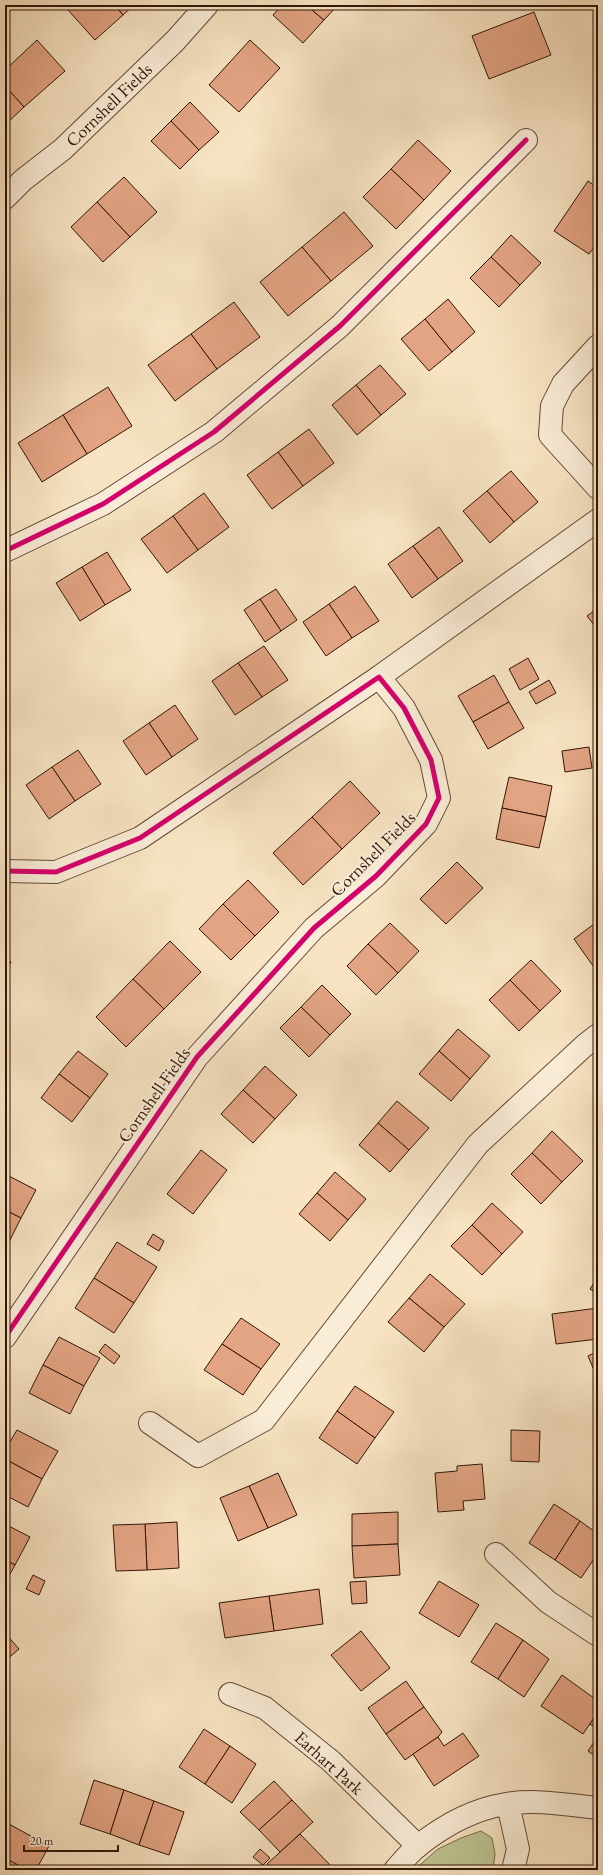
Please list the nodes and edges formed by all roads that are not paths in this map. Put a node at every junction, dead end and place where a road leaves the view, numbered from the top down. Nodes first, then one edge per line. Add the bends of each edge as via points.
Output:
1 (207, 5) edge
2 (526, 140) dead end
3 (5, 198) edge
4 (598, 346) edge
5 (598, 488) edge
6 (598, 520) edge
7 (5, 551) edge
8 (379, 676) junction
9 (5, 871) edge
10 (598, 1036) edge
11 (5, 1336) edge
12 (150, 1424) dead end
13 (496, 1554) dead end
14 (598, 1635) edge
15 (230, 1694) dead end
16 (508, 1804) junction
17 (598, 1808) edge
18 (418, 1846) junction
19 (395, 1870) edge
20 (513, 1870) edge

1 - 3 street, Cornshell Fields via 175,41 64,149 23,180
2 - 7 street via 340,326 214,432 103,504
4 - 5 street via 563,384 552,406 550,435
6 - 8 street
8 - 9 street via 140,838 56,872
8 - 11 street, Cornshell Fields via 404,708 431,760 439,798 426,824 376,876 314,928 197,1057
10 - 12 street via 478,1144 264,1420 198,1456
13 - 14 street via 548,1602
15 - 18 street, Earhart Park via 265,1708 325,1757
16 - 17 street via 544,1803
16 - 18 street via 490,1807 454,1822
16 - 20 street via 518,1849
18 - 19 street

